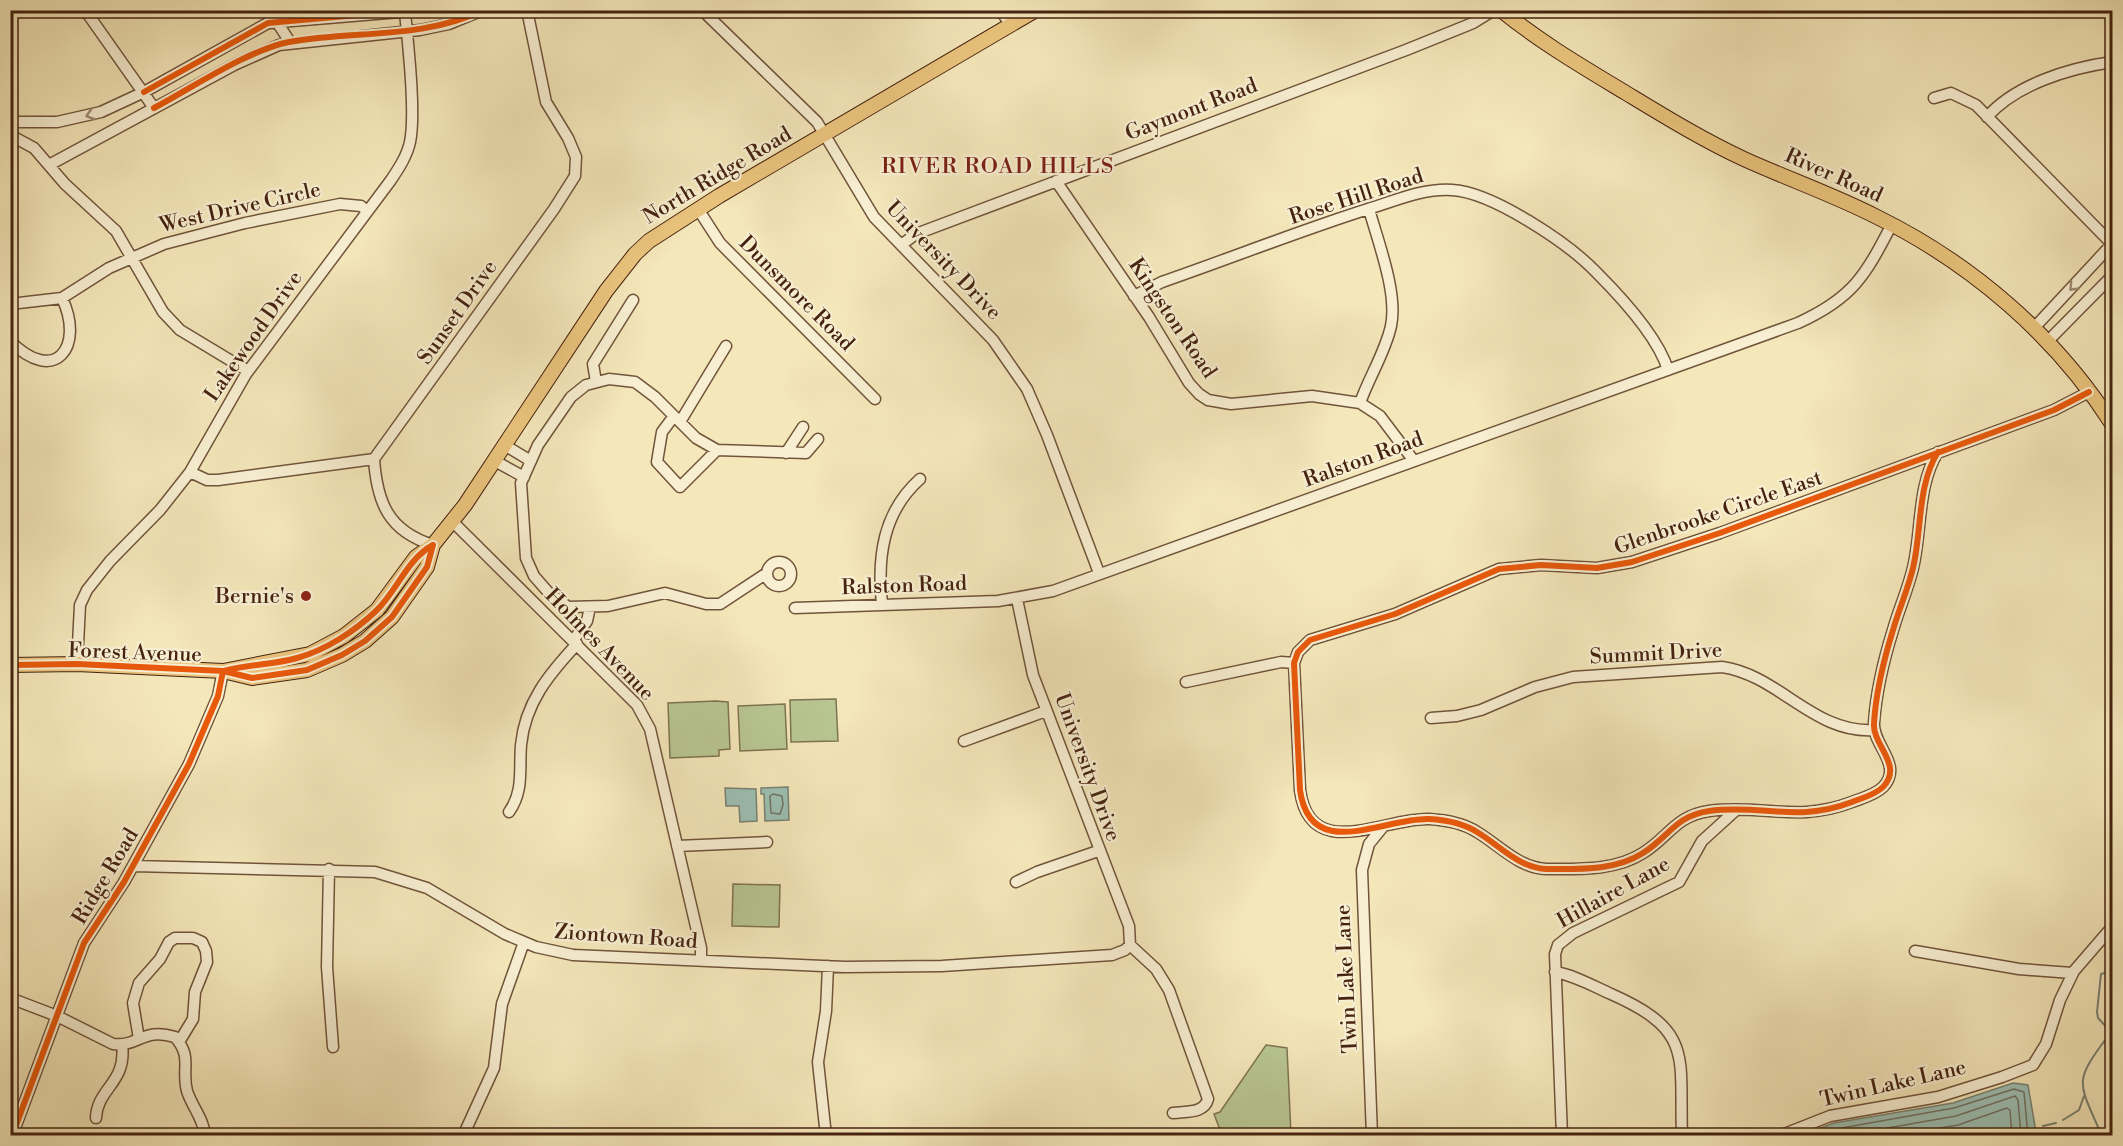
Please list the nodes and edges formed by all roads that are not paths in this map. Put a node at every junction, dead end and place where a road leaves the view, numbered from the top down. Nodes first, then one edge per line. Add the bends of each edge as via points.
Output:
1 (85, 10) edge
2 (269, 10) edge
3 (483, 10) edge
4 (526, 10) edge
5 (702, 10) edge
6 (1000, 10) edge
7 (1036, 10) edge
8 (1494, 10) edge
9 (1501, 10) edge
10 (408, 11) edge
11 (278, 21) junction
12 (1011, 25) junction
13 (406, 31) junction
14 (290, 42) junction
15 (2112, 62) edge
16 (144, 92) junction
17 (1934, 98) dead end
18 (154, 108) junction
19 (1987, 117) junction
20 (10, 122) edge
21 (10, 135) edge
22 (825, 135) junction
23 (49, 165) junction
24 (1056, 181) junction
25 (698, 209) junction
26 (1369, 209) junction
27 (367, 211) junction
28 (1892, 224) junction
29 (2112, 244) edge
30 (902, 245) junction
31 (132, 257) junction
32 (2112, 276) edge
33 (1134, 296) junction
34 (62, 298) junction
35 (633, 300) dead end
36 (10, 304) edge
37 (2033, 329) junction
38 (10, 341) edge
39 (2047, 342) junction
40 (726, 346) dead end
41 (1668, 370) junction
42 (248, 371) junction
43 (596, 382) junction
44 (2090, 392) junction
45 (875, 399) dead end
46 (1360, 403) junction
47 (677, 419) junction
48 (2112, 424) edge
49 (803, 427) dead end
50 (818, 439) dead end
51 (506, 446) junction
52 (717, 450) junction
53 (1938, 452) junction
54 (786, 453) junction
55 (374, 459) junction
56 (495, 461) junction
57 (531, 461) junction
58 (1414, 461) junction
59 (190, 472) junction
60 (524, 477) junction
61 (920, 479) dead end
62 (452, 521) junction
63 (433, 545) junction
64 (767, 573) dead end
65 (1099, 573) junction
66 (1017, 599) junction
67 (882, 604) junction
68 (590, 607) junction
69 (795, 608) dead end
70 (575, 643) junction
71 (1294, 663) junction
72 (77, 664) junction
73 (10, 665) edge
74 (223, 671) junction
75 (1186, 681) dead end
76 (1046, 711) junction
77 (1431, 718) dead end
78 (1874, 730) junction
79 (964, 741) dead end
80 (1738, 810) junction
81 (509, 812) dead end
82 (1382, 828) junction
83 (766, 842) dead end
84 (677, 846) junction
85 (1098, 851) junction
86 (133, 866) junction
87 (329, 869) junction
88 (1017, 882) dead end
89 (2112, 927) edge
90 (524, 942) junction
91 (1130, 945) junction
92 (1915, 951) dead end
93 (701, 961) junction
94 (828, 966) junction
95 (1555, 972) junction
96 (2072, 973) junction
97 (10, 998) edge
98 (57, 1016) junction
99 (139, 1039) junction
100 (179, 1042) junction
101 (122, 1045) junction
102 (333, 1047) dead end
103 (1173, 1113) dead end
104 (96, 1118) dead end
105 (12, 1136) edge
106 (205, 1136) edge
107 (463, 1136) edge
108 (826, 1136) edge
109 (1372, 1136) edge
110 (1562, 1136) edge
111 (1682, 1136) edge
112 (1779, 1136) edge

1 - 16 street
2 - 11 street
3 - 13 street via 449,24
4 - 55 street, Sunset Drive via 546,102 574,150 575,176
5 - 22 street, University Drive via 811,116
6 - 12 street
7 - 12 main road, North Ridge Road
8 - 24 street, Gaymont Road via 1473,23 1406,50
9 - 28 main road, River Road via 1564,56 1704,139
10 - 11 street
10 - 13 street, Lakewood Drive
11 - 14 street
11 - 16 street
12 - 22 main road, North Ridge Road
13 - 14 street
13 - 27 street, Lakewood Drive via 410,144 396,173
14 - 18 street via 262,51
15 - 19 street via 2025,89
16 - 18 street
16 -> 20 street via 84,117 57,122
17 - 19 street via 1960,95
18 - 23 street
19 - 29 street
21 - 23 street via 34,148
22 - 25 main road, North Ridge Road
22 - 30 street, University Drive via 868,209
23 - 31 street via 110,224
24 - 30 street, Gaymont Road via 915,234
24 - 33 street, Kingston Road
25 - 45 street, Dunsmore Road via 720,243
25 - 51 main road, North Ridge Road via 635,254 606,291
26 - 33 street, Rose Hill Road via 1162,282
26 - 41 street, Rose Hill Road via 1442,189 1472,193 1494,202 1586,261 1658,348
26 - 46 street via 1385,268 1392,319
27 - 31 street, West Drive Circle via 355,205 329,206 191,236
27 - 42 street, Lakewood Drive
28 - 37 main road, River Road via 1971,274
28 - 41 street, Ralston Road via 1863,276 1837,303 1798,323
29 -> 37 street
30 - 65 street, University Drive via 979,324 1023,383
31 - 34 street, West Drive Circle
31 - 42 street via 163,312 180,330
32 - 39 street
33 - 46 street, Kingston Road via 1189,383 1208,400 1231,404 1312,396
34 - 36 street, West Drive Circle
34 - 38 street via 71,331 63,353 49,361 36,361
35 - 43 street via 593,364
37 - 39 main road, River Road
39 - 44 main road, River Road
40 - 47 street
41 - 58 street, Ralston Road
42 - 59 street, Lakewood Drive
43 - 47 street via 634,382
43 - 57 street via 571,397
44 - 48 main road, River Road
44 - 53 street, Glenbrooke Circle East via 2054,410
46 - 58 street, Kingston Road via 1380,416
47 - 52 street via 696,438
47 - 52 street via 662,432 657,462 680,487
49 - 54 street
50 - 54 street via 806,453
51 - 56 main road, North Ridge Road
51 - 57 street
52 - 54 street
53 - 71 street, Glenbrooke Circle East via 1632,562 1597,568 1541,565 1499,569 1395,614 1310,640
53 - 78 street via 1929,469 1914,566 1883,670
55 - 59 street via 218,480 207,480
55 - 63 street via 378,490 387,514 413,538
56 - 60 street
56 - 62 main road, North Ridge Road
57 - 60 street
58 - 65 street, Ralston Road
59 - 72 street, Lakewood Drive via 87,590 78,620
60 - 68 street via 521,483 526,558 534,576 568,607
61 - 67 street via 908,490 883,541
62 - 63 main road, North Ridge Road
62 - 70 street, Holmes Avenue
63 - 74 main road, North Ridge Road via 416,557 377,610 344,636 297,658
64 - 68 street via 720,604 665,593
65 - 66 street, Ralston Road via 1053,591
66 - 67 street, Ralston Road
66 - 76 street, University Drive via 1026,651
67 - 69 street, Ralston Road
68 - 70 street
70 - 81 street via 546,680 529,711 521,744 520,793
70 - 84 street, Holmes Avenue via 638,705 645,719
71 - 75 street via 1281,662
71 - 82 street via 1303,808 1312,821 1335,832
72 - 73 main road, Forest Avenue
72 - 74 main road, Forest Avenue
74 - 86 street, Ridge Road via 218,696 201,737
76 - 79 street
76 - 85 street, University Drive
77 - 78 street, Summit Drive via 1481,710 1535,687 1574,677 1722,667 1761,679 1833,725
78 - 80 street via 1891,767 1888,779 1877,791 1842,806 1811,813
80 - 82 street via 1712,810 1686,817 1645,852 1606,867 1534,868 1477,832 1449,821 1416,820
80 - 95 street, Hillaire Lane via 1702,841 1676,885 1564,939 1555,951
82 - 109 street, Twin Lake Lane via 1369,844 1362,870
83 - 84 street
84 - 93 street, Holmes Avenue
85 - 88 street
85 - 91 street, University Drive via 1129,927
86 - 87 street, Ziontown Road
86 - 98 street, Ridge Road via 84,943
87 - 90 street, Ziontown Road via 375,872 411,882
87 - 102 street via 327,967
89 - 96 street, Twin Lake Lane
90 - 93 street, Ziontown Road via 573,955
90 - 107 street via 502,1004 494,1068
91 - 94 street, Ziontown Road via 1112,955 942,966
91 - 103 street via 1156,969 1169,990 1208,1099 1199,1110
92 - 96 street via 2019,969
93 - 94 street, Ziontown Road
94 - 108 street via 818,1062
95 - 110 street, Hillaire Lane
95 - 111 street via 1646,1010 1667,1029 1682,1072
96 - 112 street, Twin Lake Lane via 2040,1055 2026,1069 1938,1096 1830,1116
97 - 98 street
98 - 101 street
98 - 105 street, Ridge Road
99 - 100 street via 156,1033 175,1037
99 - 100 street via 133,1004 139,983 169,942 193,938 202,942 206,966 195,992 192,1019
99 - 101 street
100 - 106 street via 186,1053 187,1090
101 - 104 street via 120,1074 102,1098

